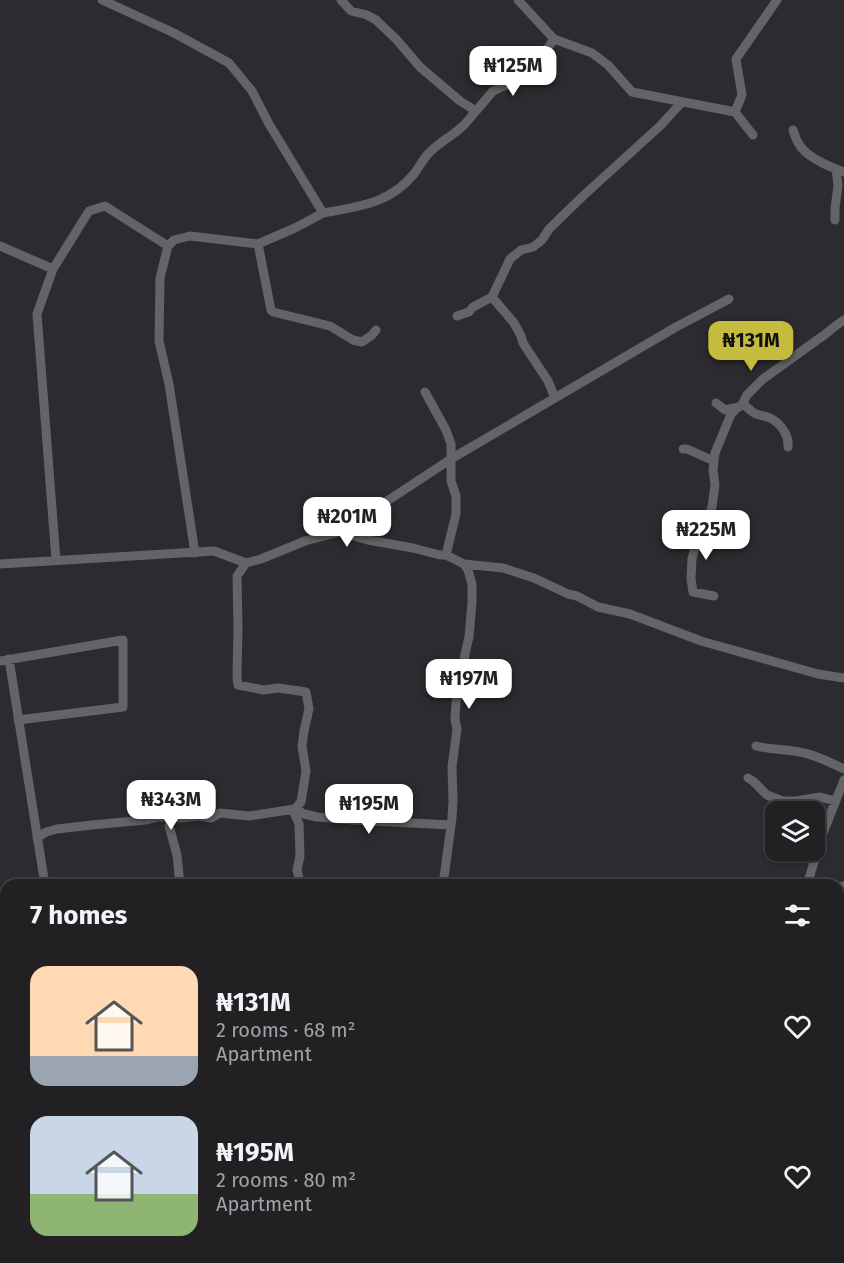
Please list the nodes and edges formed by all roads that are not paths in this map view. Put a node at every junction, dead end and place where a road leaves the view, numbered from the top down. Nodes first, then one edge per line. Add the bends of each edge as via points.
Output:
1 (102, 0) edge
2 (341, 0) edge
3 (518, 0) edge
4 (777, 0) edge
5 (554, 39) junction
6 (682, 102) junction
7 (476, 111) junction
8 (735, 112) junction
9 (793, 130) dead end
10 (753, 135) dead end
11 (840, 171) edge
12 (322, 213) junction
13 (835, 220) dead end
14 (258, 244) junction
15 (0, 246) edge
16 (168, 246) junction
17 (53, 269) junction
18 (492, 297) junction
19 (729, 299) dead end
20 (457, 316) dead end
21 (844, 320) edge
22 (376, 330) dead end
23 (424, 392) dead end
24 (555, 398) junction
25 (716, 403) dead end
26 (741, 405) junction
27 (788, 447) dead end
28 (683, 449) dead end
29 (452, 459) junction
30 (714, 461) junction
31 (340, 532) junction
32 (195, 553) junction
33 (446, 555) junction
34 (56, 560) junction
35 (246, 563) junction
36 (0, 564) edge
37 (464, 564) junction
38 (714, 596) dead end
39 (4, 660) edge
40 (844, 678) edge
41 (18, 720) junction
42 (756, 746) dead end
43 (844, 769) edge
44 (748, 778) dead end
45 (844, 780) edge
46 (835, 801) junction
47 (294, 810) junction
48 (172, 818) junction
49 (451, 825) junction
50 (38, 838) junction
51 (44, 879) edge
52 (179, 879) edge
53 (299, 879) edge
54 (444, 879) edge
55 (809, 879) edge

1 - 12 street via 229,63 252,91
2 - 7 street via 351,11 376,20 420,67
3 - 5 street
4 - 8 street via 736,59 742,95
5 - 6 street via 592,53 632,92
5 - 7 street via 540,59 516,80 493,90
6 - 8 street
6 - 18 street via 542,240 510,259
7 - 12 street via 429,152 415,173 393,194
8 - 10 street
9 - 11 street via 807,152
11 - 13 street
12 - 14 street
14 - 16 street via 190,236
14 - 22 street via 273,312 330,326 362,342
15 - 17 street
16 - 17 street via 105,206 89,211
16 - 32 street via 160,278 159,341
17 - 34 street via 37,314
18 - 20 street
18 - 24 street via 514,323
19 - 24 street
21 - 26 street via 763,379
23 - 29 street via 446,430
24 - 29 street
25 - 26 street via 725,410
26 - 27 street via 777,423 786,434
26 - 30 street via 731,414
28 - 30 street
29 - 31 street
29 - 33 street via 456,514
30 - 38 street via 712,507 695,547 691,579 693,592
31 - 33 street
31 - 35 street
32 - 34 street
32 - 35 street via 214,551
33 - 37 street
34 - 36 street
35 - 47 street via 237,576 238,685 306,692 309,702 302,746 306,771 302,802
37 - 40 street via 503,568 598,607 630,614 701,641
37 - 49 street via 472,584 472,602 456,703
39 - 41 street
39 - 41 street via 123,640 123,707
41 - 50 street
42 - 43 street via 803,753
44 - 46 street via 767,795 783,801 820,797
45 - 46 street
46 - 55 street
47 - 48 street via 249,816 220,813 211,818
47 - 49 street via 316,817
47 - 53 street via 299,824
48 - 50 street via 57,829
48 - 52 street via 169,826
49 - 54 street
50 - 51 street

